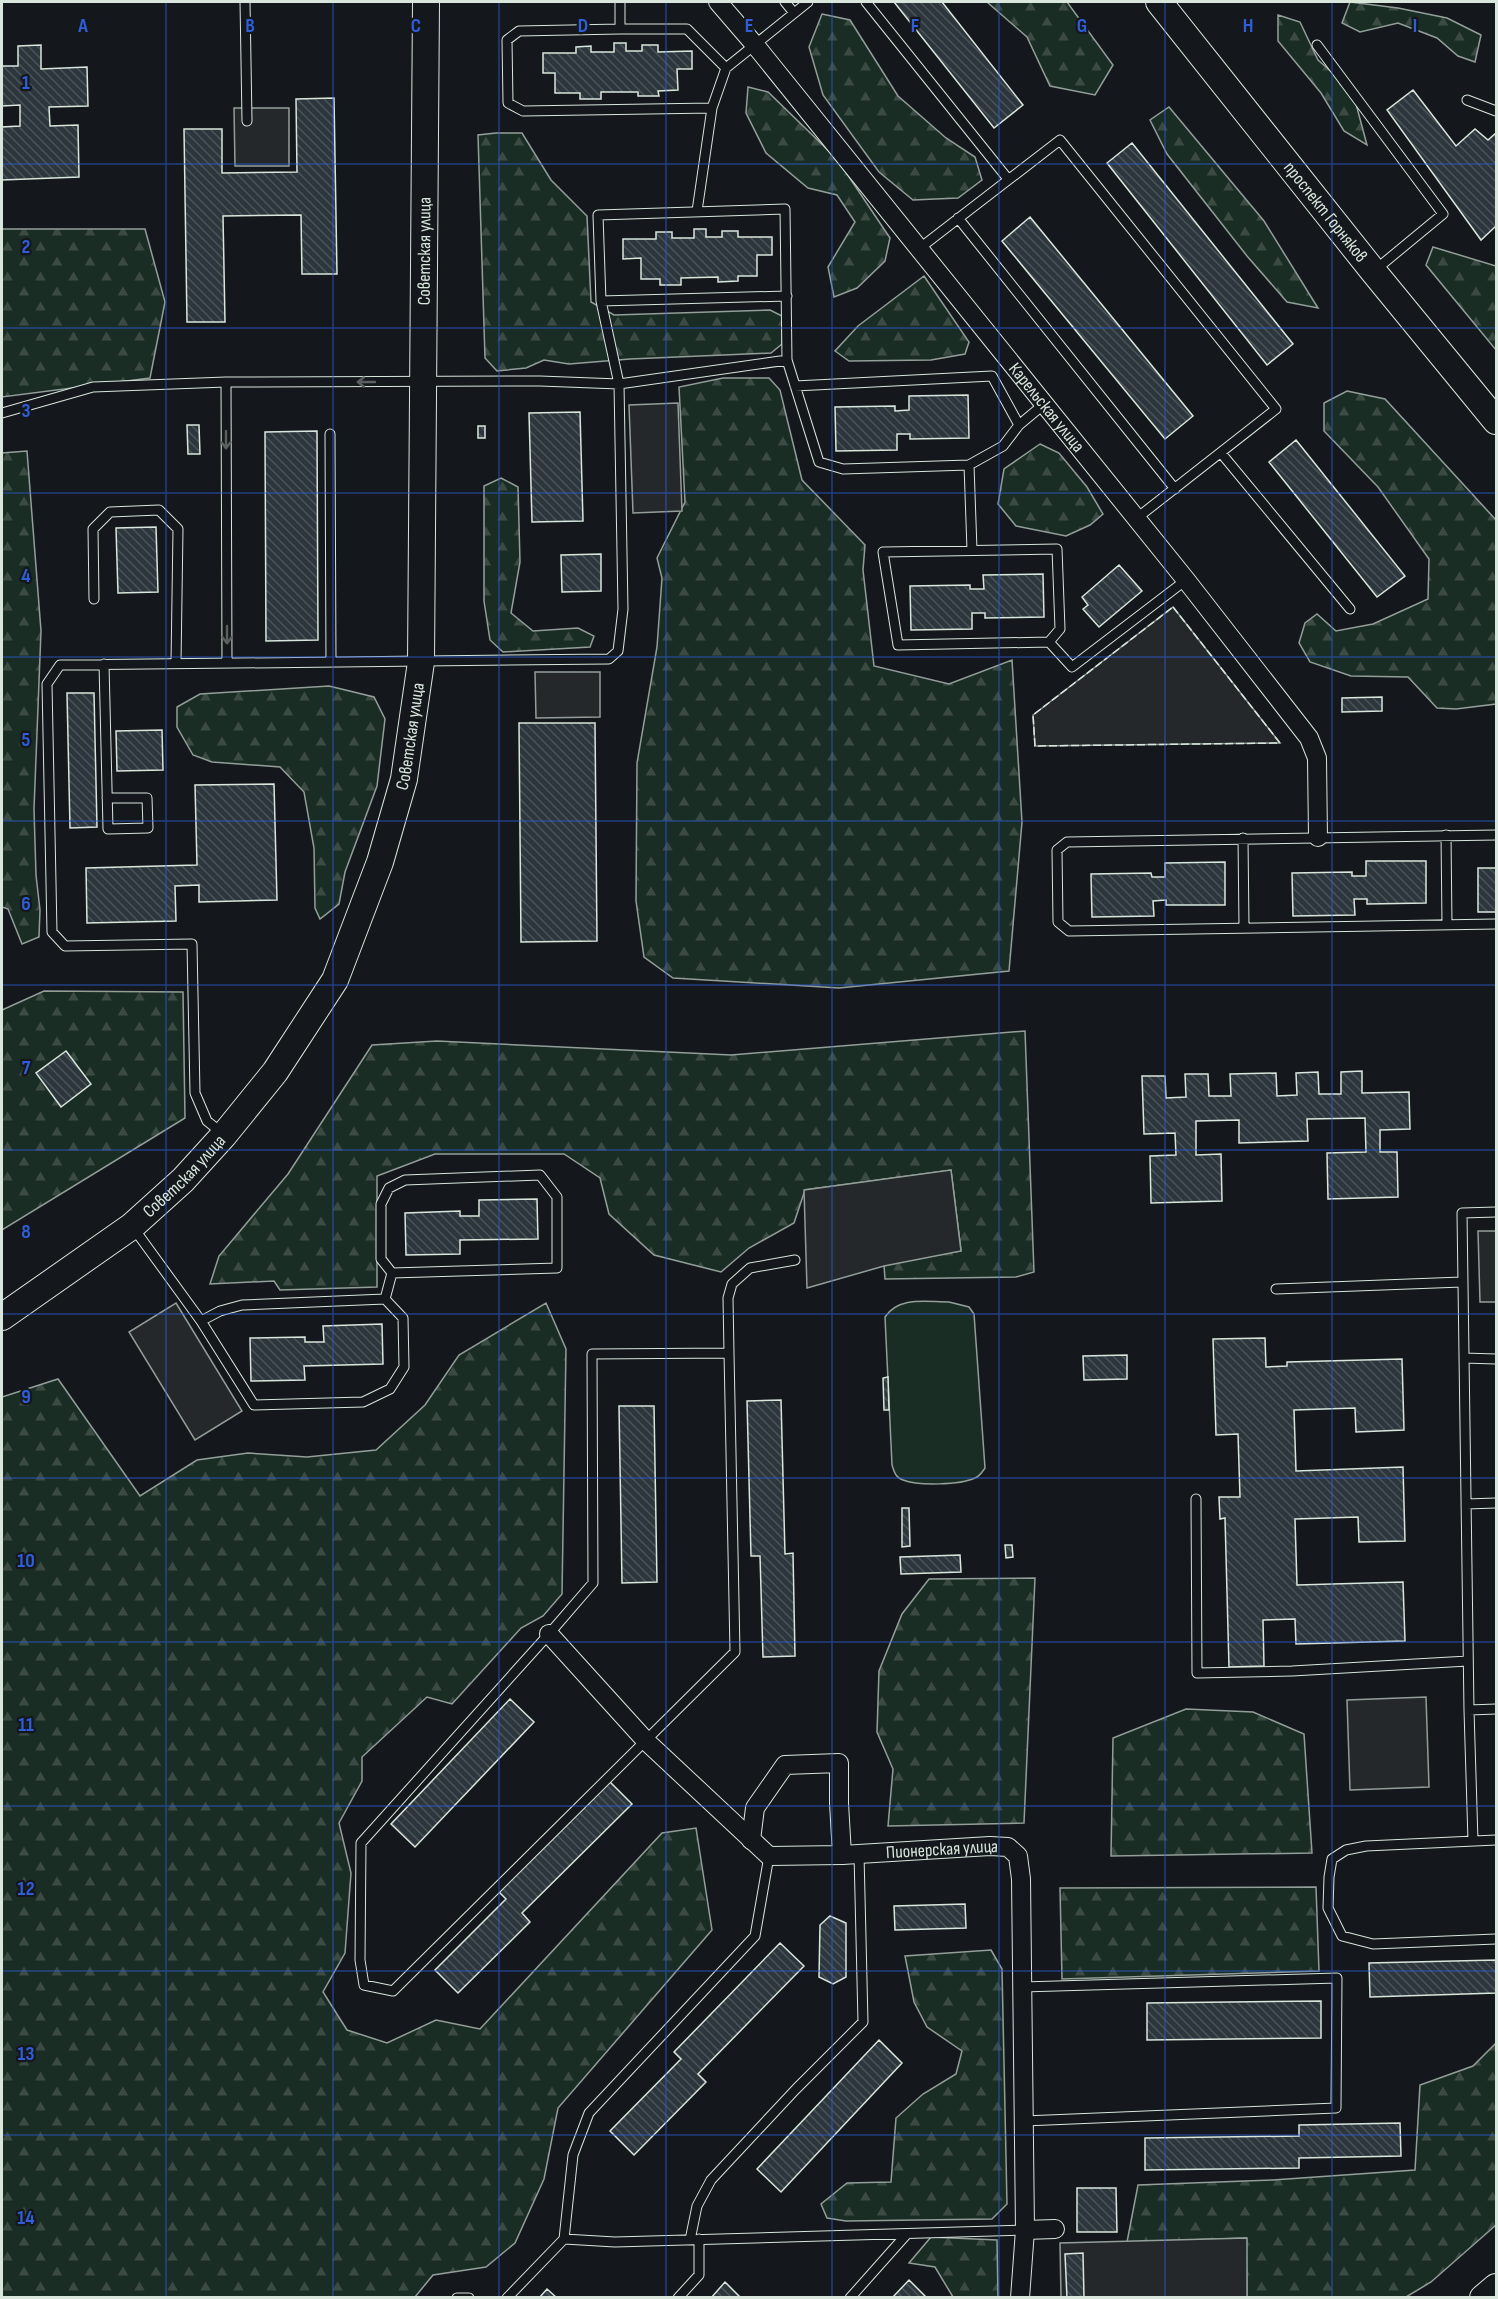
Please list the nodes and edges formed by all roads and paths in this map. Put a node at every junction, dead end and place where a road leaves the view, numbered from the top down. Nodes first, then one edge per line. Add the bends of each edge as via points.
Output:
1 (245, 2) edge
2 (426, 2) edge
3 (620, 2) edge
4 (718, 2) edge
5 (785, 2) edge
6 (808, 2) edge
7 (866, 2) edge
8 (1159, 2) edge
9 (794, 13) junction
10 (620, 29) junction
11 (755, 45) junction
12 (1317, 45) dead end
13 (726, 68) junction
14 (1467, 100) dead end
15 (712, 108) junction
16 (1497, 111) edge
17 (247, 122) dead end
18 (1008, 178) junction
19 (697, 211) junction
20 (958, 218) junction
21 (920, 248) junction
22 (1373, 271) junction
23 (787, 296) junction
24 (601, 301) junction
25 (787, 360) junction
26 (226, 382) junction
27 (424, 382) junction
28 (619, 384) junction
29 (795, 386) junction
30 (1043, 405) junction
31 (2, 413) edge
32 (1497, 421) edge
33 (1019, 425) junction
34 (330, 434) dead end
35 (1221, 453) junction
36 (969, 465) junction
37 (1175, 489) junction
38 (1137, 518) junction
39 (972, 550) junction
40 (1186, 580) junction
41 (94, 598) dead end
42 (1350, 609) dead end
43 (1049, 642) junction
44 (331, 662) junction
45 (421, 662) junction
46 (176, 663) junction
47 (227, 663) junction
48 (104, 664) junction
49 (107, 798) junction
50 (1446, 835) junction
51 (1497, 835) edge
52 (1318, 837) junction
53 (1243, 838) junction
54 (1497, 924) edge
55 (1447, 925) junction
56 (1244, 927) junction
57 (224, 1135) junction
58 (1497, 1212) edge
59 (132, 1226) junction
60 (795, 1260) dead end
61 (392, 1273) junction
62 (1462, 1282) junction
63 (1276, 1290) dead end
64 (385, 1299) junction
65 (2, 1317) edge
66 (201, 1321) junction
67 (729, 1353) junction
68 (1464, 1358) junction
69 (1497, 1359) edge
70 (1196, 1499) dead end
71 (1497, 1503) edge
72 (1466, 1504) junction
73 (549, 1634) junction
74 (1468, 1661) junction
75 (1497, 1709) edge
76 (1469, 1710) junction
77 (646, 1741) junction
78 (751, 1840) junction
79 (1497, 1840) edge
80 (1473, 1841) junction
81 (851, 1854) junction
82 (769, 1856) junction
83 (1497, 1939) edge
84 (1022, 1987) junction
85 (1024, 2121) junction
86 (1055, 2229) dead end
87 (1025, 2230) junction
88 (906, 2235) junction
89 (564, 2239) junction
90 (695, 2240) junction
91 (1497, 2287) edge
92 (457, 2298) edge
93 (469, 2298) edge
94 (507, 2298) edge
95 (678, 2298) edge
96 (850, 2298) edge
97 (1020, 2298) edge
98 (1483, 2298) edge

1 - 17 lane
2 - 27 street, Советская улица
3 - 10 lane
4 - 11 street, Карельская улица
5 - 9 lane
6 - 9 lane
7 - 18 lane
8 - 22 street, проспект Горняков
9 - 11 lane
10 - 13 lane via 687,29
10 - 15 lane via 519,31 507,40 508,103 523,111
11 - 13 lane
11 - 21 street, Карельская улица
12 - 22 lane via 1443,214
13 - 15 lane
14 - 16 lane
15 - 19 lane
18 - 20 lane
18 - 35 lane via 1060,140 1276,409
19 - 23 lane via 785,209
19 - 24 lane via 598,215
20 - 21 lane
20 - 37 lane
21 - 30 street, Карельская улица
22 - 32 street, проспект Горняков
23 - 24 lane
23 - 25 lane
24 - 28 lane
25 - 28 lane
25 - 29 lane
27 -> 26 lane
26 - 31 lane via 93,387
26 -> 47 lane
27 - 28 lane
27 - 45 street, Советская улица
28 - 45 lane via 623,609 618,651 609,659
29 - 33 lane via 992,376
29 - 36 lane via 819,462 843,469
30 - 33 lane
30 - 38 street, Карельская улица
33 - 36 lane via 1004,446
34 - 44 lane
35 - 37 lane
35 - 42 lane
36 - 39 lane
37 - 38 lane
38 - 40 street, Карельская улица
39 - 43 lane via 1057,549 1060,629
39 - 43 lane via 883,552 898,645
40 - 43 lane via 1072,666
40 - 52 street, Карельская улица via 1309,738 1317,758
41 - 46 lane via 93,529 110,512 159,510 178,529
44 - 45 lane
44 - 47 lane
45 - 57 street, Советская улица via 404,779 380,862 335,980 275,1072
46 - 47 lane
46 - 48 lane
48 - 49 lane
48 - 57 lane via 60,665 46,684 52,932 65,945 192,944 195,1093 207,1121
49 - 49 lane via 108,829 148,828 147,798
50 - 51 lane
50 - 52 lane
50 - 55 lane
52 - 53 lane
53 - 56 lane
53 - 56 lane via 1067,842 1057,850 1057,898 1058,922 1069,931
54 - 55 lane
55 - 56 lane
57 - 59 street, Советская улица via 183,1180
58 - 62 lane via 1462,1213
59 - 65 street, Советская улица
59 - 66 lane
60 - 67 lane via 750,1268 732,1284 728,1298
61 - 61 lane via 557,1268 557,1197 540,1175 405,1180 389,1188 381,1204 381,1259
61 - 64 lane
62 - 63 lane
62 - 68 lane
64 - 66 lane via 242,1305
64 - 66 lane via 403,1318 404,1367 390,1389 363,1402 254,1405
67 - 73 lane via 592,1354 592,1583
67 - 77 lane via 735,1652
68 - 69 lane
68 - 72 lane
70 - 74 lane via 1197,1673
71 - 72 lane
72 - 74 lane
73 - 77 street
73 - 77 lane via 361,1843 360,1960 364,1985 393,1991
74 - 76 lane
75 - 76 lane
76 - 80 lane
77 - 78 street
78 - 81 street via 755,1808 785,1765 839,1763 839,1803
78 - 82 street
79 - 80 lane
80 - 83 lane via 1346,1850 1332,1858 1328,1908 1342,1936 1373,1944
81 - 82 street, Пионерская улица
81 - 84 street, Пионерская улица via 1008,1847 1018,1856 1021,1879
81 - 90 lane via 863,2022 711,2180 697,2206
82 - 89 lane via 755,1936 590,2113 573,2155
84 - 85 street, Пионерская улица
84 - 85 lane via 1336,1978 1336,2108
85 - 87 street, Пионерская улица
86 - 87 street
87 - 88 lane
87 - 97 street, Пионерская улица
88 - 90 lane
88 - 96 lane
89 - 90 lane
89 - 94 lane
90 - 95 lane via 699,2275
91 - 98 street
92 - 93 lane

